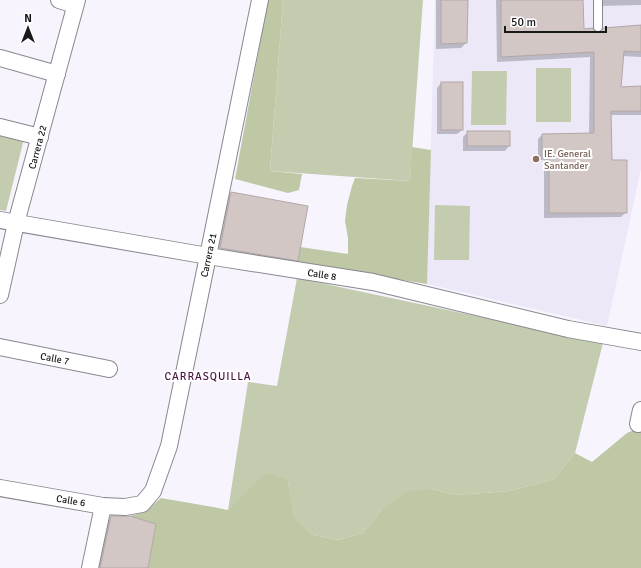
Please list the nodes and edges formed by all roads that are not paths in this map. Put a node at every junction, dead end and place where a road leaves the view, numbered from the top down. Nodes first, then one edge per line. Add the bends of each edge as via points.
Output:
1 (59, 0) edge
2 (260, 0) edge
3 (598, 0) edge
4 (76, 2) edge
5 (598, 27) dead end
6 (0, 58) edge
7 (57, 74) junction
8 (0, 127) edge
9 (40, 137) junction
10 (0, 220) edge
11 (16, 223) junction
12 (208, 256) junction
13 (0, 294) edge
14 (641, 342) edge
15 (0, 348) edge
16 (109, 369) dead end
17 (0, 488) edge
18 (142, 504) joint
19 (103, 506) junction
20 (90, 568) edge

1 - 4 street
2 - 12 street, Carrera 21
3 - 5 lane
4 - 7 street, Carrera 22
6 - 7 street
7 - 9 street, Carrera 22
8 - 9 street
9 - 11 street, Carrera 22
10 - 11 street, Calle 8
11 - 12 street, Calle 8
11 - 13 street, Carrera 22
12 - 14 street, Calle 8 via 373,282 568,330
12 - 18 street, Carrera 21 via 168,446 153,491
15 - 16 street, Calle 7
17 - 19 street, Calle 6
18 - 19 street, Calle 6 via 125,507
19 - 20 street

